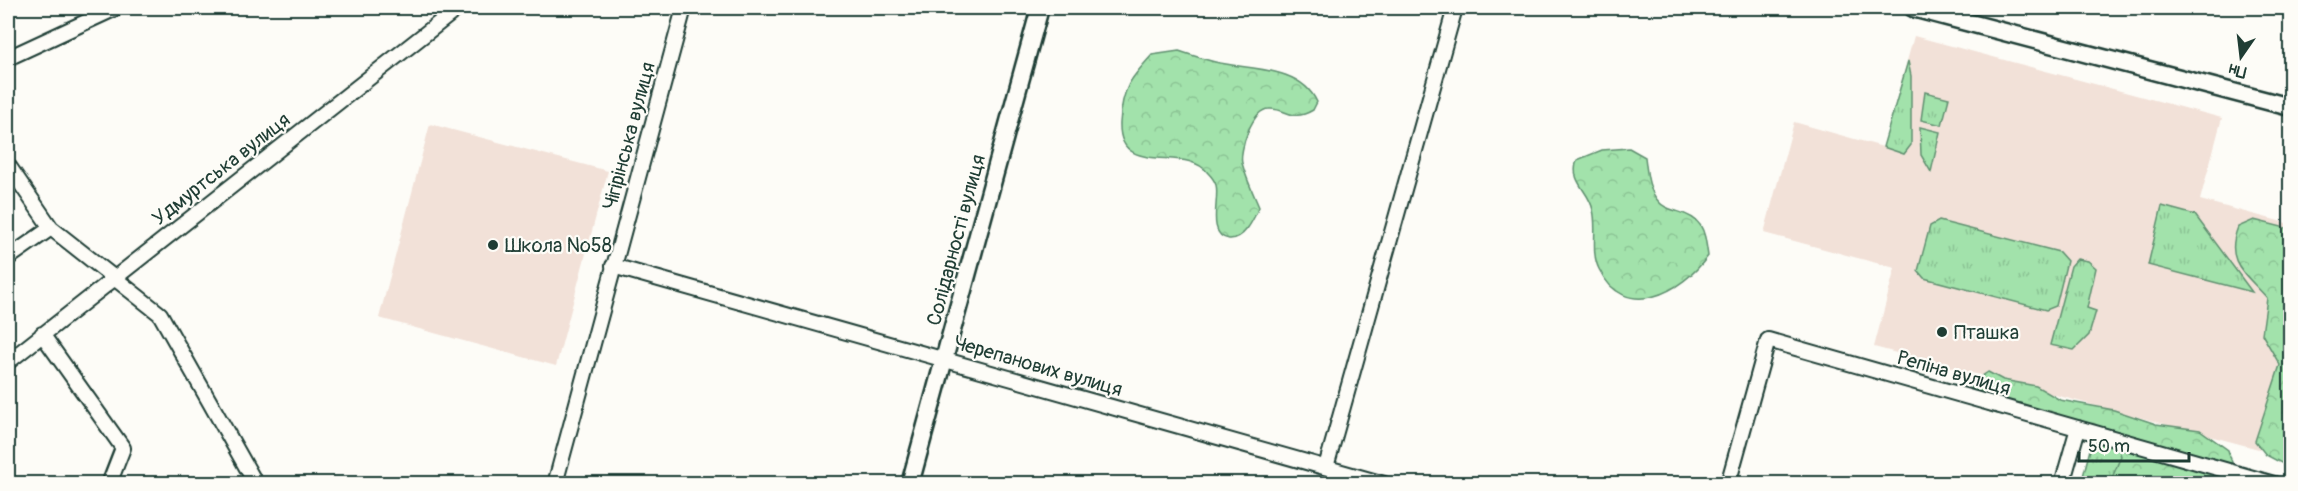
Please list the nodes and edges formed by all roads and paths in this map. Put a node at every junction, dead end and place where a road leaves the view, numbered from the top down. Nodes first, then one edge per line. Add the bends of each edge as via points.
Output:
1 (116, 8) edge
2 (458, 8) edge
3 (684, 8) edge
4 (1040, 8) edge
5 (1455, 8) edge
6 (1913, 8) edge
7 (8, 58) edge
8 (2290, 107) edge
9 (8, 165) edge
10 (51, 228) junction
11 (8, 258) edge
12 (613, 266) junction
13 (115, 276) junction
14 (42, 334) junction
15 (945, 360) junction
16 (8, 362) edge
17 (2078, 428) junction
18 (1326, 467) junction
19 (109, 483) edge
20 (256, 483) edge
21 (555, 483) edge
22 (910, 483) edge
23 (1384, 483) edge
24 (1728, 483) edge
25 (2062, 483) edge
26 (2274, 483) edge

1 - 7 street
2 - 13 street, Удмуртська вулиця
3 - 12 street, Чiгiрiнська вулиця
4 - 15 street, Солідарності вулиця
5 - 18 street
6 - 8 street
9 - 10 street
10 - 11 street
10 - 13 street
12 - 15 street, Черепанових вулиця
12 - 21 street, Чiгiрiнська вулиця
13 - 14 street, Удмуртська вулиця
13 - 20 street via 160,314
14 - 16 street, Удмуртська вулиця
14 - 19 street via 123,448
15 - 18 street, Черепанових вулиця
15 - 22 street, Солідарності вулиця
17 - 24 street, Репiна вулиця via 1768,340
17 - 25 street
17 - 26 street, Репiна вулиця
18 - 23 street, Черепанових вулиця

